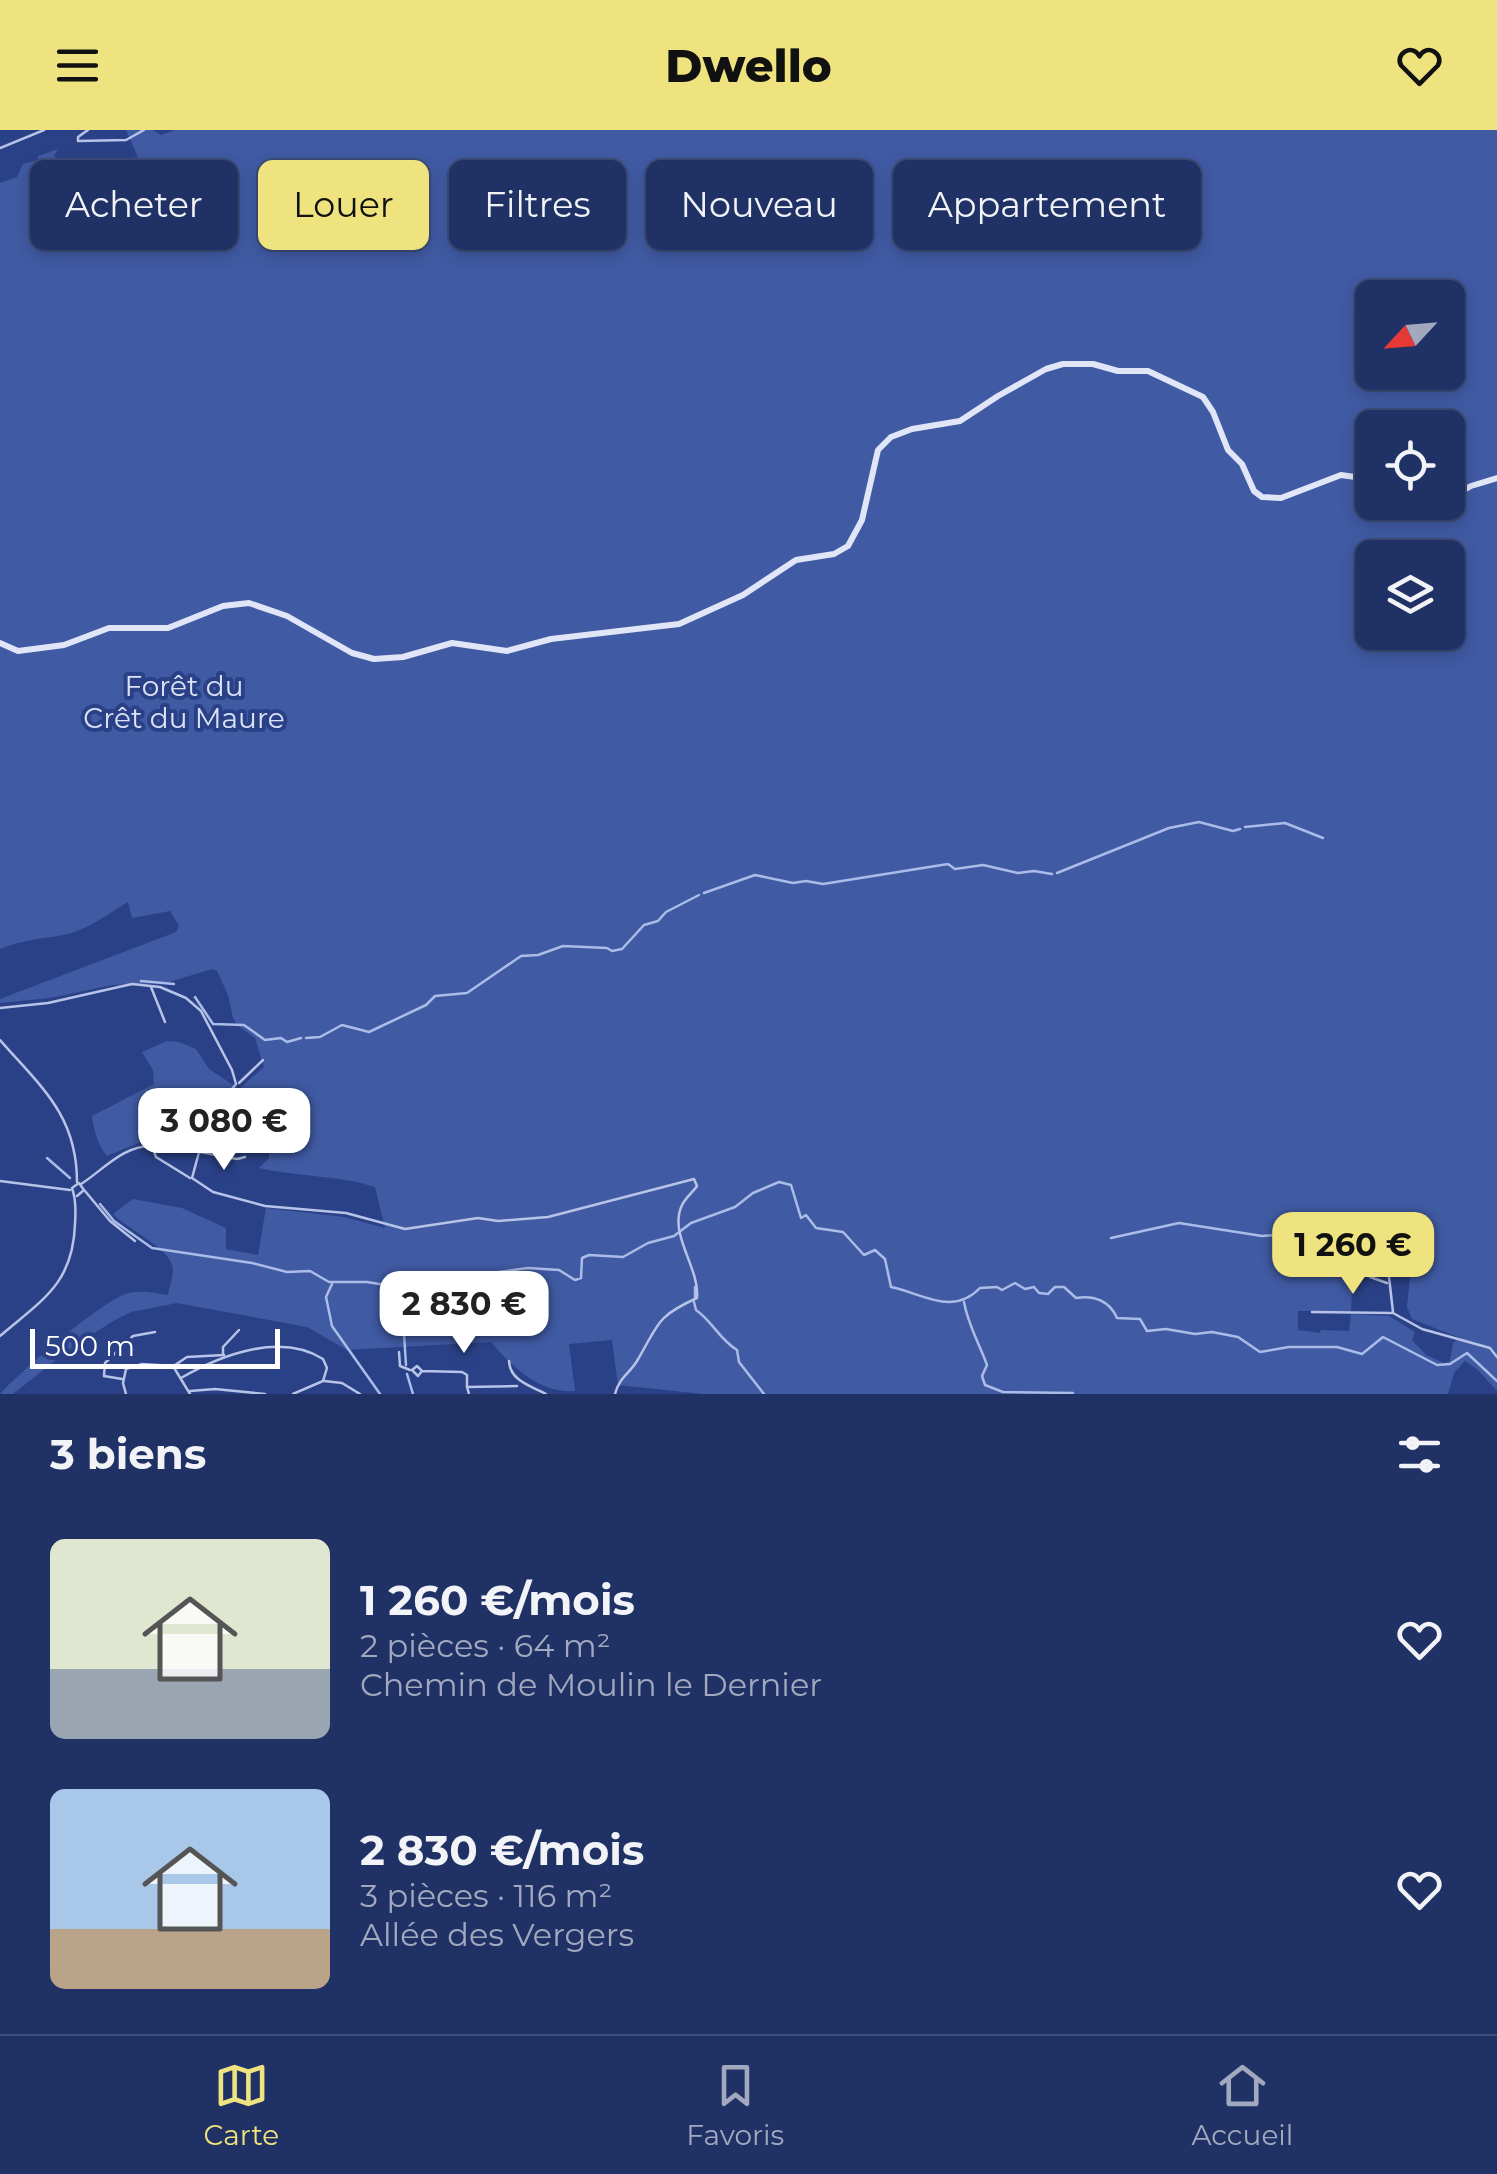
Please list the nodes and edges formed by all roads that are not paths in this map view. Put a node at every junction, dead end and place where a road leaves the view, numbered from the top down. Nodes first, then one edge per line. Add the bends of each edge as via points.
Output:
1 (44, 130) edge
2 (88, 130) edge
3 (144, 130) edge
4 (37, 131) edge
5 (0, 148) edge
6 (1355, 478) edge
7 (1497, 478) edge
8 (1465, 489) edge
9 (0, 643) edge
10 (150, 984) junction
11 (1, 1009) edge
12 (165, 1022) dead end
13 (0, 1040) edge
14 (263, 1060) dead end
15 (236, 1084) junction
16 (199, 1151) junction
17 (246, 1157) dead end
18 (192, 1178) junction
19 (0, 1181) edge
20 (79, 1184) junction
21 (72, 1190) junction
22 (84, 1190) junction
23 (77, 1196) junction
24 (1396, 1229) dead end
25 (136, 1241) dead end
26 (1370, 1277) dead end
27 (1389, 1284) junction
28 (1312, 1312) dead end
29 (1393, 1314) junction
30 (238, 1330) dead end
31 (156, 1332) dead end
32 (0, 1336) edge
33 (399, 1352) dead end
34 (225, 1357) junction
35 (1497, 1357) edge
36 (510, 1360) dead end
37 (174, 1366) junction
38 (181, 1378) junction
39 (124, 1380) junction
40 (323, 1381) junction
41 (468, 1386) junction
42 (517, 1386) dead end
43 (190, 1393) edge
44 (126, 1394) edge
45 (265, 1394) edge
46 (293, 1394) edge
47 (360, 1394) edge
48 (468, 1394) edge
49 (546, 1394) edge
50 (615, 1394) edge

1 - 4 street
2 - 3 street via 78,141 126,140
4 - 5 street
6 - 9 main road via 1341,475 1280,498 1262,498 1228,450 1203,397 1153,373 1093,364 1050,368 960,422 890,437 877,455 862,520 848,546 796,560 743,595 672,626 551,639 507,651 452,643 404,658 374,659 249,603 162,629 109,628 64,645 16,651
7 - 8 main road
10 - 11 street
10 - 12 street
10 - 15 street via 200,1011
13 - 20 street via 62,1113 76,1147
14 - 15 street
15 - 16 street via 217,1108
16 - 17 street
16 - 18 street
18 - 20 street via 143,1146
18 - 50 street via 212,1192 265,1206 346,1213 404,1230 456,1220 548,1218 694,1179 680,1230 697,1298 660,1320
19 - 21 street
20 - 21 street
20 - 22 street
21 - 23 street
22 - 23 street
22 - 25 street
23 - 32 street via 74,1250 65,1275
24 - 27 street
26 - 27 street
27 - 29 street
28 - 29 street
29 - 35 street via 1490,1348
30 - 34 street via 222,1348
31 - 39 street via 133,1336 105,1363 104,1376
33 - 41 street via 400,1366 462,1372
34 - 37 street via 186,1358
34 - 38 street
34 - 40 street via 296,1348 324,1359
36 - 49 street via 516,1378
37 - 38 street
37 - 39 street via 131,1366
38 - 43 street
39 - 44 street
40 - 46 street
40 - 47 street via 342,1382
41 - 42 street
41 - 48 street
43 - 45 street

